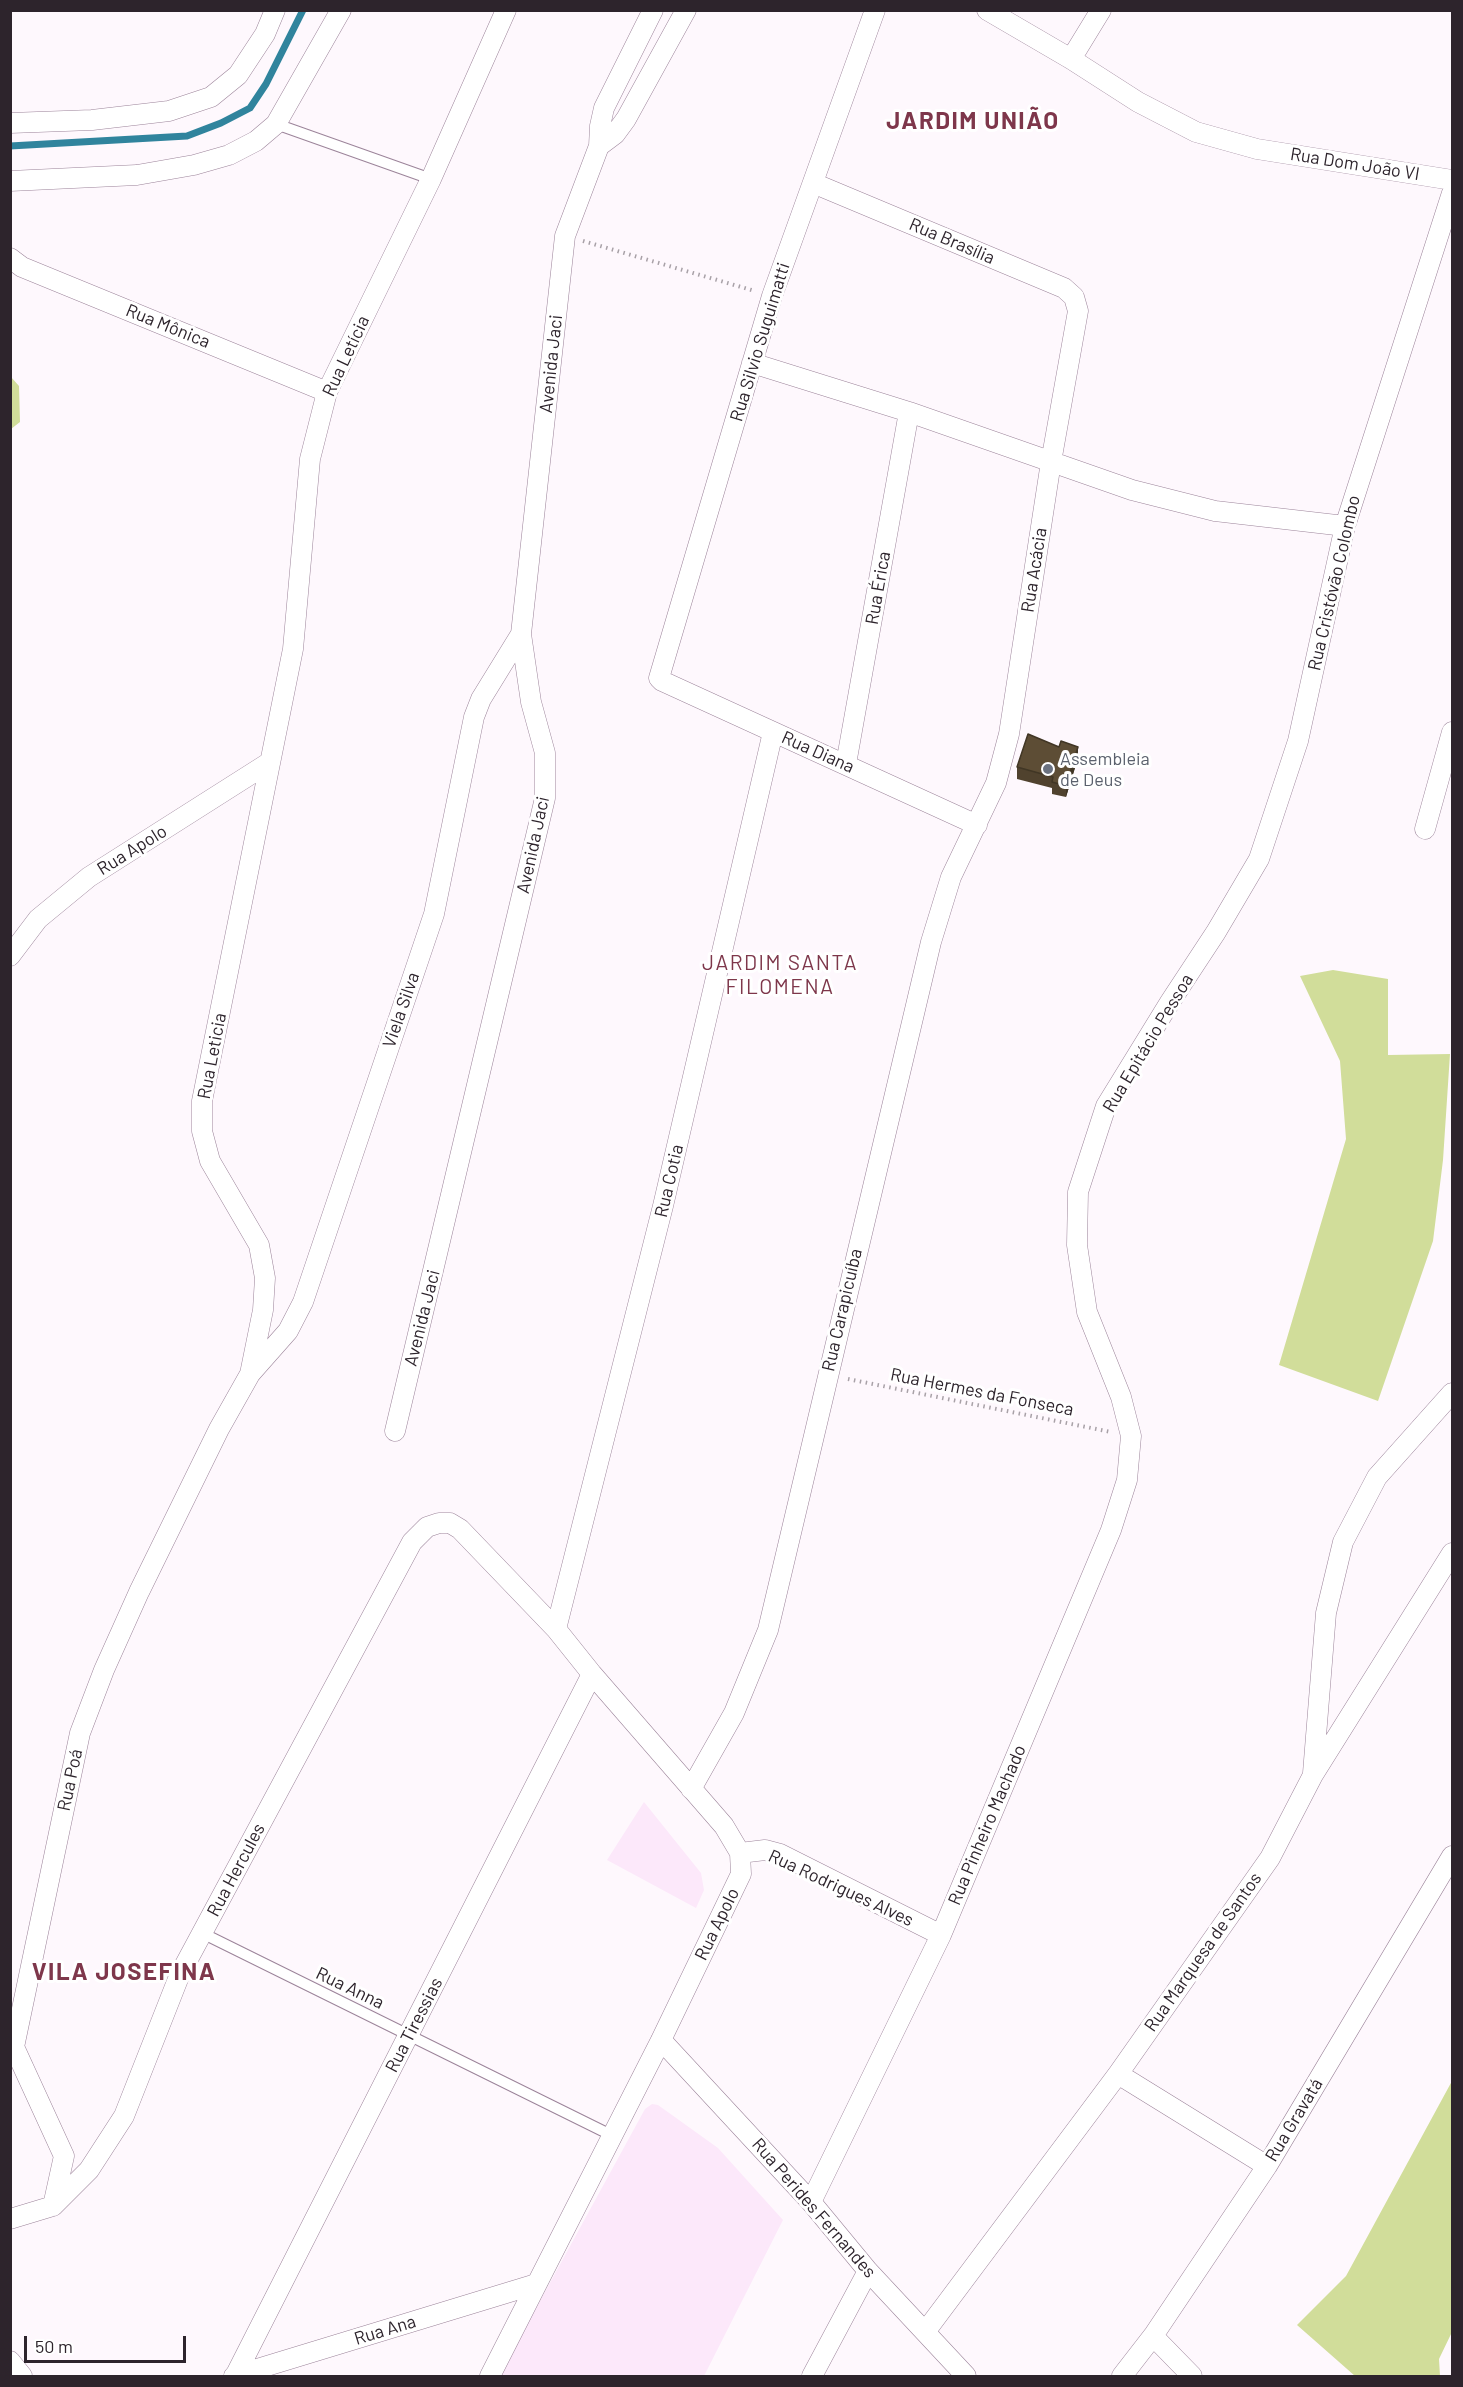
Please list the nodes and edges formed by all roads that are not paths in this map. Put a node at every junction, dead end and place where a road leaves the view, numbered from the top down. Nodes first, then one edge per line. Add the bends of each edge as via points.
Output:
1 (275, 10) edge
2 (341, 10) edge
3 (506, 10) edge
4 (652, 10) edge
5 (686, 10) edge
6 (875, 10) edge
7 (987, 10) edge
8 (1101, 10) edge
9 (1071, 59) junction
10 (10, 123) edge
11 (276, 124) junction
12 (599, 146) junction
13 (431, 179) junction
14 (1452, 180) edge
15 (10, 182) edge
16 (813, 183) junction
17 (1452, 193) edge
18 (10, 258) edge
19 (1078, 311) joint
20 (752, 363) junction
21 (327, 392) junction
22 (909, 412) junction
23 (1051, 462) junction
24 (1345, 526) junction
25 (521, 634) junction
26 (660, 679) joint
27 (773, 732) junction
28 (1452, 732) edge
29 (270, 762) junction
30 (846, 764) junction
31 (977, 825) junction
32 (1425, 829) dead end
33 (1216, 932) joint
34 (10, 956) edge
35 (250, 1374) junction
36 (1452, 1393) edge
37 (395, 1431) dead end
38 (1131, 1436) joint
39 (1452, 1553) edge
40 (556, 1629) junction
41 (592, 1674) junction
42 (1313, 1775) junction
43 (691, 1789) junction
44 (740, 1853) junction
45 (1452, 1856) edge
46 (202, 1933) junction
47 (940, 1935) junction
48 (409, 2035) junction
49 (661, 2040) junction
50 (1118, 2074) junction
51 (613, 2136) junction
52 (1267, 2166) junction
53 (811, 2202) junction
54 (53, 2206) junction
55 (10, 2219) edge
56 (868, 2271) junction
57 (536, 2284) junction
58 (925, 2332) junction
59 (1153, 2336) junction
60 (10, 2361) edge
61 (22, 2376) edge
62 (235, 2376) edge
63 (490, 2376) edge
64 (812, 2376) edge
65 (966, 2376) edge
66 (1122, 2376) edge
67 (1192, 2376) edge

1 - 10 street via 265,34 238,75 211,97 169,111 92,120
2 - 11 street
3 - 13 street, Rua Letícia
4 - 12 street, Avenida Jaci via 604,108
5 - 12 street, Avenida Jaci via 626,119
6 - 16 street, Rua Silvio Suguimatti
7 - 9 street, Rua Dom João VI
8 - 9 street
9 - 14 street, Rua Dom João VI via 1138,102 1196,132 1257,149
11 - 13 lane
11 - 15 street via 256,141 229,155 194,165 137,175
12 - 25 street, Avenida Jaci via 565,236
13 - 21 street, Rua Letícia
16 - 19 street, Rua Brasília via 1065,288 1074,297
16 - 20 street, Rua Silvio Suguimatti
17 - 24 street, Rua Cristóvão Colombo
18 - 21 street, Rua Mônica via 22,267
19 - 23 street, Rua Acácia
20 - 22 street
20 - 26 street, Rua Silvio Suguimatti
21 - 29 street, Rua Letícia via 310,459 293,649
22 - 23 street
22 - 30 street, Rua Érica
23 - 24 street via 1132,490 1215,511
23 - 31 street, Rua Acácia via 1009,734 996,783
24 - 33 street, Rua Cristóvão Colombo via 1298,741 1259,859
25 - 35 street, Viela Silva via 474,717 434,914 303,1302 288,1331
25 - 37 street, Avenida Jaci via 531,702 545,753 545,798
26 - 27 street, Rua Diana
27 - 30 street, Rua Diana
27 - 40 street, Rua Cotia via 663,1206
28 - 32 street
29 - 34 street, Rua Apolo via 89,877 38,919
29 - 35 street, Rua Leticia via 202,1101 202,1131 210,1161 259,1245 265,1278
30 - 31 street, Rua Diana
31 - 43 street, Rua Carapicuíba via 951,877 931,942 768,1630 734,1713
33 - 38 street, Rua Epitácio Pessoa via 1106,1106 1078,1192 1077,1245 1087,1312 1121,1396
35 - 54 street, Rua Poá via 153,1562 80,1733 14,2047 64,2156
36 - 42 street via 1377,1477 1344,1542 1326,1612
38 - 47 street, Rua Pinheiro Machado via 1126,1480 1111,1530
39 - 42 street, Rua Marquesa de Santos
40 - 41 street
40 - 46 street, Rua Hercules via 460,1529 450,1523 427,1527 412,1542
41 - 43 street
41 - 48 street, Rua Tiressias
42 - 50 street, Rua Marquesa de Santos via 1270,1858
43 - 44 street via 724,1826
44 - 47 street, Rua Rodrigues Alves via 765,1850 780,1854
44 - 49 street, Rua Apolo via 741,1874
45 - 52 street, Rua Gravatá
46 - 48 lane, Rua Anna
46 - 54 street, Rua Hercules via 180,1974 124,2116 88,2170
47 - 53 street, Rua Pinheiro Machado
48 - 51 lane, Rua Anna
48 - 62 street, Rua Tiressias
49 - 51 street, Rua Apolo
49 - 53 street, Rua Perides Fernandes
50 - 52 street
50 - 58 street, Rua Marquesa de Santos
51 - 57 street, Rua Apolo
52 - 59 street, Rua Gravatá
53 - 56 street, Rua Perides Fernandes
54 - 55 street, Rua Hercules
56 - 58 street, Rua Perides Fernandes
56 - 64 street
57 - 62 street, Rua Ana
57 - 63 street, Rua Apolo
58 - 65 street, Rua Perides Fernandes
59 - 66 street, Rua Gravatá
59 - 67 street
60 - 61 street

